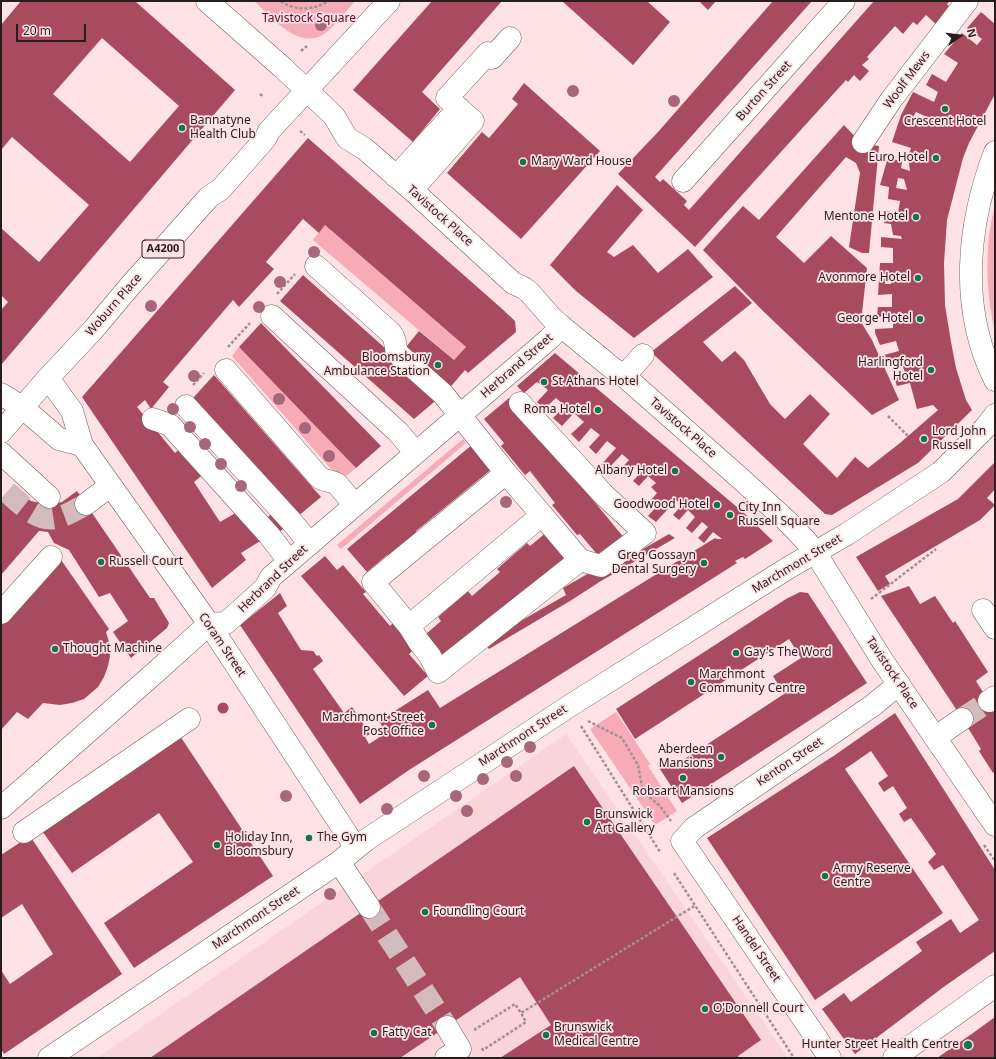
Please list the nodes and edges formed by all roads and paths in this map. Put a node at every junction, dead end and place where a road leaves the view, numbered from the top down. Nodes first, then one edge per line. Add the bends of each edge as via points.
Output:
1 (207, 1) edge
2 (281, 1) edge
3 (328, 1) edge
4 (389, 1) edge
5 (844, 1) edge
6 (968, 1) edge
7 (510, 38) dead end
8 (307, 46) dead end
9 (301, 51) dead end
10 (307, 90) junction
11 (260, 94) dead end
12 (264, 97) dead end
13 (300, 131) dead end
14 (305, 136) dead end
15 (863, 142) dead end
16 (995, 152) edge
17 (683, 181) dead end
18 (404, 184) junction
19 (316, 266) joint
20 (266, 311) junction
21 (561, 326) junction
22 (227, 348) dead end
23 (643, 355) dead end
24 (216, 370) joint
25 (624, 376) junction
26 (48, 378) junction
27 (995, 380) edge
28 (1, 394) edge
29 (520, 403) dead end
30 (186, 406) joint
31 (22, 407) junction
32 (461, 415) junction
33 (995, 415) edge
34 (888, 416) dead end
35 (153, 419) dead end
36 (1, 432) edge
37 (908, 436) dead end
38 (82, 445) junction
39 (1, 453) edge
40 (416, 453) junction
41 (506, 473) junction
42 (110, 486) junction
43 (49, 497) dead end
44 (86, 504) tunnel mouth
45 (355, 505) junction
46 (542, 515) junction
47 (310, 544) junction
48 (936, 549) dead end
49 (815, 552) junction
50 (51, 557) dead end
51 (580, 560) junction
52 (289, 561) junction
53 (870, 599) dead end
54 (1, 613) edge
55 (209, 624) junction
56 (409, 626) junction
57 (899, 684) junction
58 (189, 719) dead end
59 (962, 719) tunnel mouth
60 (586, 720) dead end
61 (580, 725) dead end
62 (936, 737) junction
63 (1, 808) edge
64 (995, 825) edge
65 (24, 832) dead end
66 (677, 832) junction
67 (356, 848) junction
68 (663, 856) dead end
69 (339, 862) junction
70 (671, 868) dead end
71 (695, 906) junction
72 (369, 907) tunnel mouth
73 (995, 986) edge
74 (521, 1013) junction
75 (446, 1027) tunnel mouth
76 (461, 1048) edge
77 (49, 1058) edge
78 (794, 1058) edge
79 (830, 1058) edge
80 (894, 1058) edge

1 - 10 street
2 - 3 path via 303,9 316,7
4 - 10 street, A4200
5 - 17 street, Burton Street
6 - 15 street, Woolf Mews via 891,100
7 - 18 street via 492,58 488,53 447,98 459,108
8 - 9 path
10 - 18 street, Tavistock Place via 334,116 347,138
10 - 26 street, Woburn Place / A4200 via 269,131 266,139 221,189 209,197
11 - 12 path
13 - 14 path
16 - 27 street via 980,197 974,227 971,294 979,343
18 - 21 street, Tavistock Place via 513,284 530,293
19 - 20 path via 309,259
19 - 32 street via 391,333 395,338 397,353 443,394
20 - 22 path
20 - 40 street via 398,432
21 - 25 street, Tavistock Place
21 - 32 street, Herbrand Street
23 - 25 street
24 - 30 path via 180,399
24 - 45 street via 319,477 326,481 334,481
25 - 49 street, Tavistock Place via 787,521
26 - 31 street, Woburn Place / A4200
26 - 38 street, Coram Street via 72,411
28 - 31 street
29 - 51 street via 603,494 645,533 600,566
30 - 47 street
31 - 36 street, Woburn Place / A4200
31 - 38 street via 59,439
32 - 40 street, Herbrand Street
32 - 41 street
33 - 49 street, Marchmont Street via 941,472
34 - 37 path
35 - 52 street via 170,425 269,535
38 - 42 street, Coram Street
39 - 43 street
40 - 45 street, Herbrand Street
41 - 46 street
41 - 56 street via 373,582
42 - 44 street
42 - 55 street, Coram Street
45 - 47 street, Herbrand Street
46 - 51 street
46 - 56 street
47 - 52 street, Herbrand Street
48 - 53 path
49 - 57 street, Tavistock Place
49 - 67 street, Marchmont Street via 578,700
50 - 54 street
51 - 56 street via 438,672
52 - 55 street, Herbrand Street via 271,577 265,588 226,623
55 - 63 street
55 - 67 street, Coram Street
57 - 62 street, Tavistock Place
57 - 66 street, Kenton Street via 872,706 694,828
58 - 65 street
59 - 62 street
60 - 66 path via 622,738 638,765 643,792 659,805
61 - 68 path
62 - 64 street, Tavistock Place
66 - 79 street, Handel Street
67 - 69 street, Marchmont Street
69 - 72 street
69 - 77 street, Marchmont Street
70 - 71 path
71 - 74 path
71 - 78 path
73 - 80 street
74 - 76 path via 515,1004 473,1031
74 - 76 path via 526,1022 483,1050
75 - 76 street

